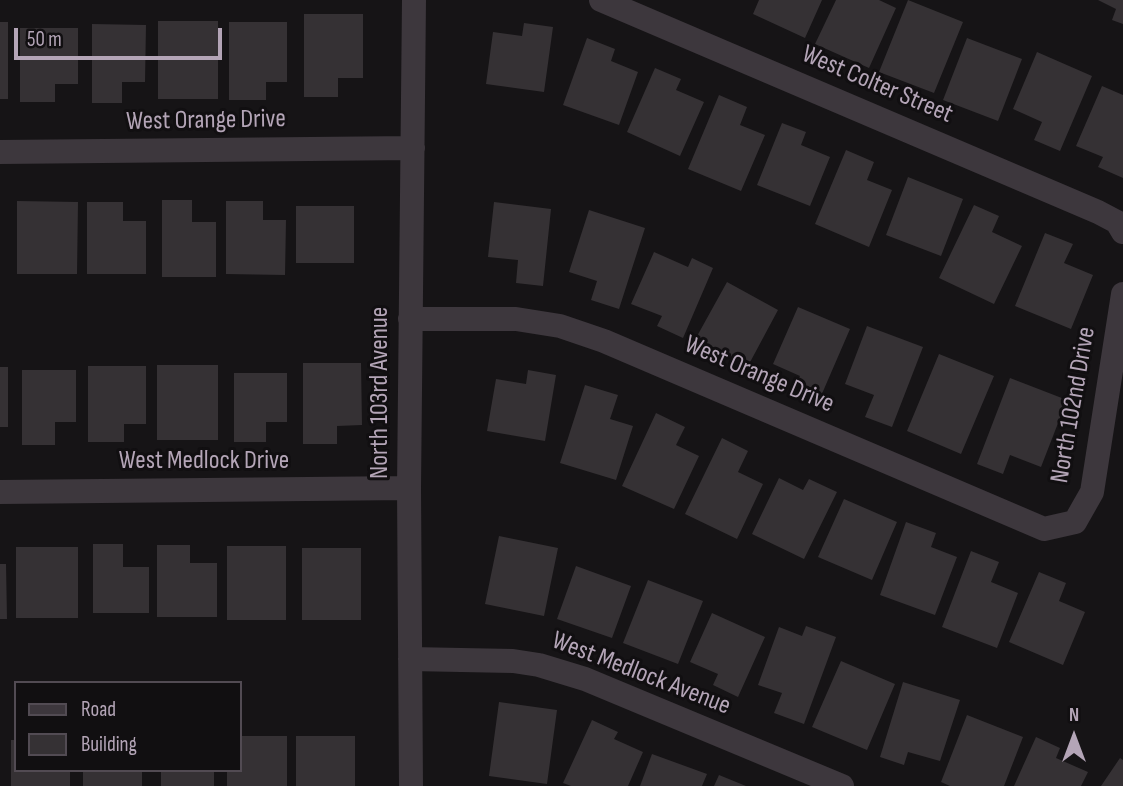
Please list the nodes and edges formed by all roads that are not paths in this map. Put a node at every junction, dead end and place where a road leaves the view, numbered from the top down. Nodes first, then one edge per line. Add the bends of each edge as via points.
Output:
1 (414, 0) edge
2 (601, 0) edge
3 (412, 148) junction
4 (0, 152) edge
5 (1123, 232) edge
6 (1123, 294) edge
7 (410, 319) junction
8 (409, 488) junction
9 (0, 492) edge
10 (1074, 522) joint
11 (410, 659) junction
12 (411, 786) edge
13 (842, 786) edge

1 - 3 street, North 103rd Avenue
2 - 5 street, West Colter Street via 1098,212
3 - 4 street, West Orange Drive
3 - 7 street, North 103rd Avenue
6 - 10 street, North 102nd Drive via 1092,492
7 - 8 street, North 103rd Avenue
7 - 10 street, West Orange Drive via 516,319 560,326 1029,524 1044,529
8 - 9 street, West Medlock Drive
8 - 11 street, North 103rd Avenue
11 - 12 street, North 103rd Avenue
11 - 13 street, West Medlock Avenue via 539,665 585,679

